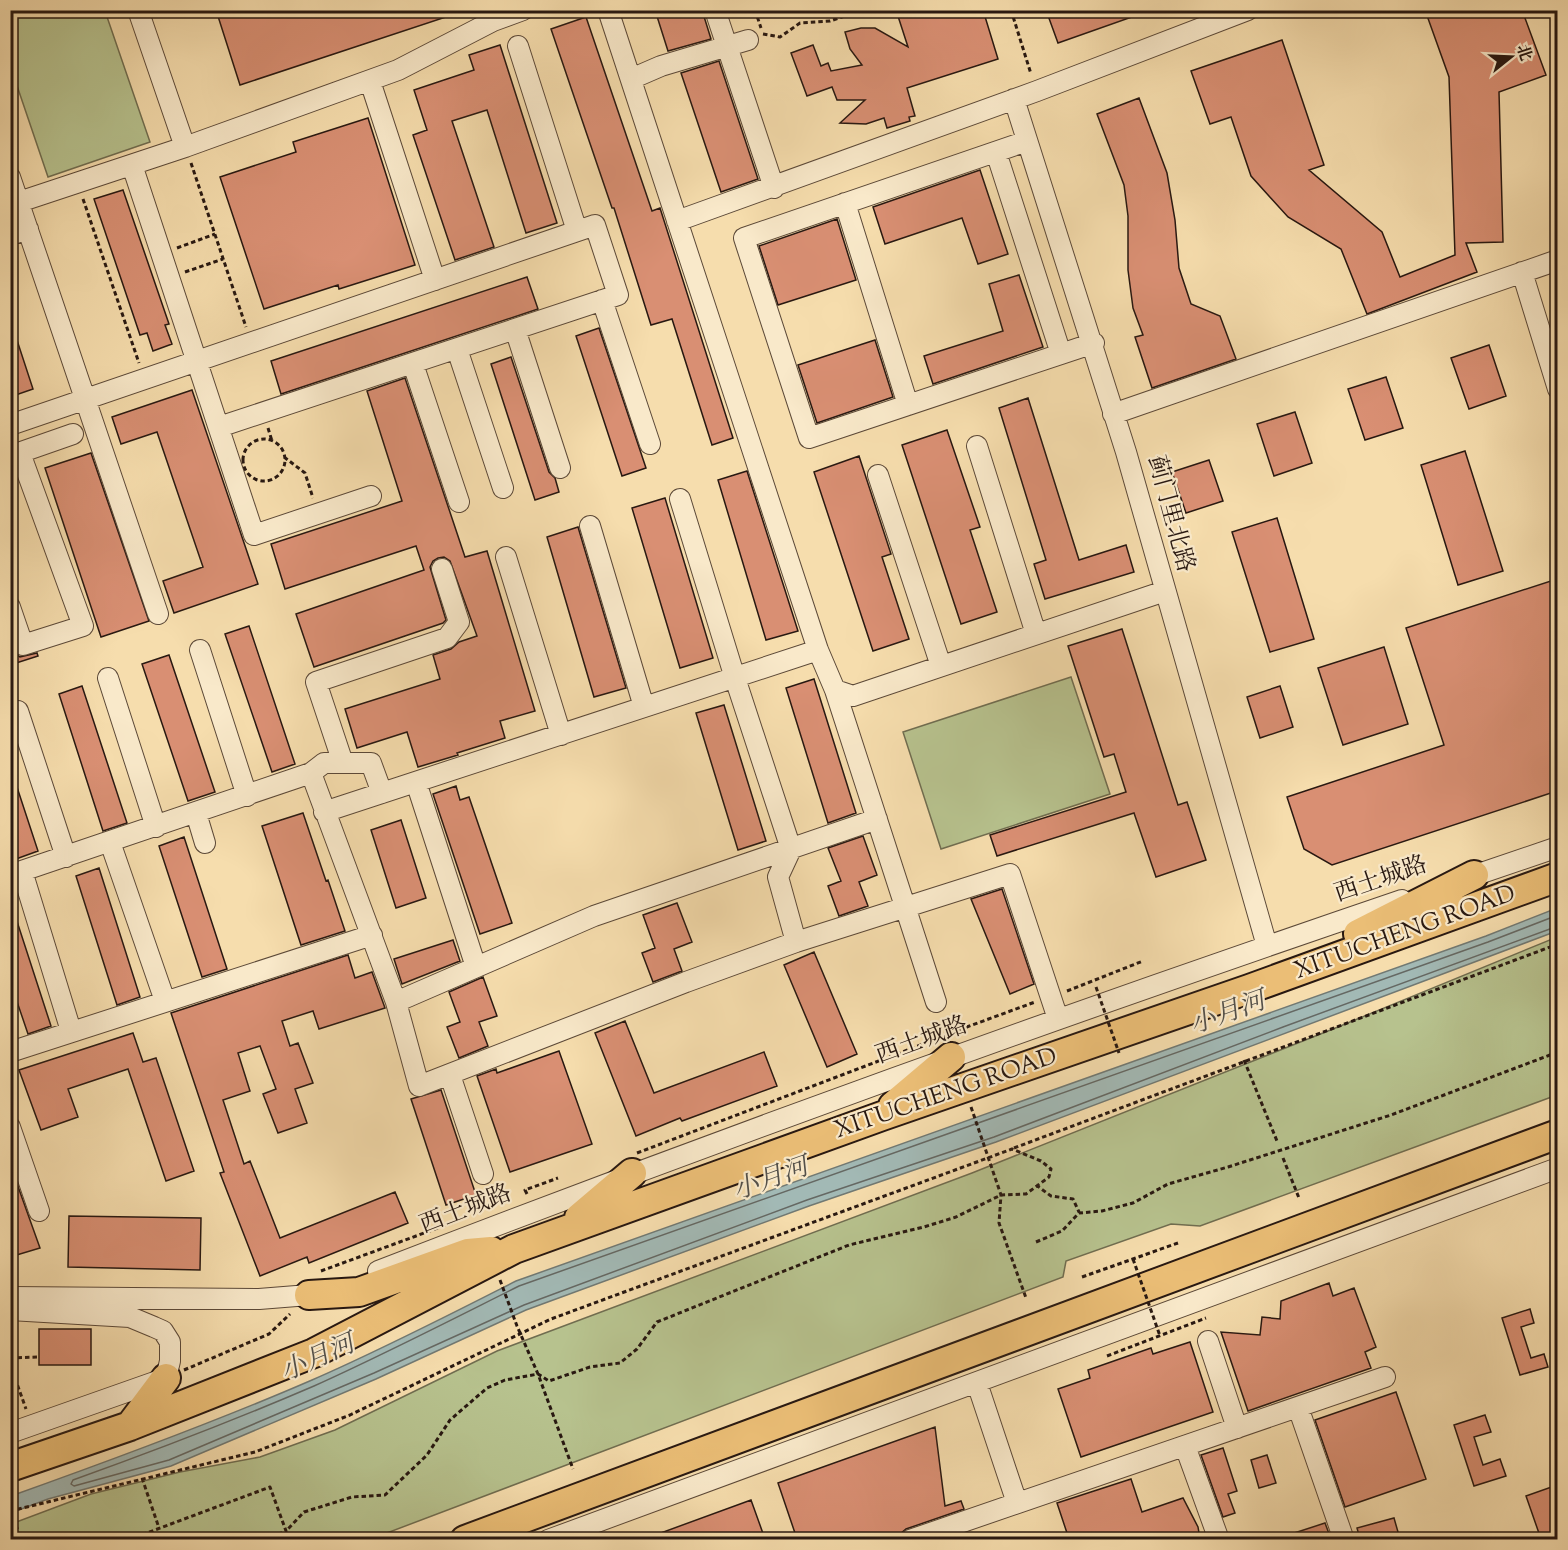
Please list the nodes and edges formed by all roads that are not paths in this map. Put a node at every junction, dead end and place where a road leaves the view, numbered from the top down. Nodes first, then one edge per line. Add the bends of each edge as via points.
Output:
1 (138, 10) edge
2 (523, 10) edge
3 (608, 10) edge
4 (715, 10) edge
5 (1248, 10) edge
6 (491, 16) edge
7 (1195, 20) edge
8 (748, 40) dead end
9 (726, 45) junction
10 (518, 46) dead end
11 (631, 79) junction
12 (370, 81) junction
13 (1014, 99) junction
14 (1027, 141) junction
15 (185, 147) junction
16 (996, 152) junction
17 (132, 165) junction
18 (10, 177) edge
19 (774, 188) junction
20 (19, 202) junction
21 (844, 203) junction
22 (677, 221) junction
23 (586, 228) junction
24 (19, 232) edge
25 (1557, 260) edge
26 (1522, 272) junction
27 (435, 280) junction
28 (602, 300) junction
29 (515, 329) junction
30 (1094, 343) dead end
31 (456, 349) junction
32 (1061, 354) junction
33 (197, 361) junction
34 (413, 364) junction
35 (1557, 390) edge
36 (87, 399) junction
37 (908, 405) junction
38 (1113, 414) junction
39 (10, 424) edge
40 (219, 427) junction
41 (73, 434) dead end
42 (650, 444) dead end
43 (977, 446) dead end
44 (15, 454) edge
45 (560, 468) dead end
46 (878, 475) dead end
47 (503, 488) dead end
48 (371, 496) dead end
49 (680, 499) dead end
50 (459, 502) dead end
51 (590, 526) dead end
52 (506, 557) dead end
53 (442, 569) dead end
54 (1165, 591) junction
55 (10, 607) edge
56 (158, 614) dead end
57 (1036, 634) junction
58 (200, 650) dead end
59 (818, 650) junction
60 (941, 666) junction
61 (108, 678) dead end
62 (735, 678) junction
63 (835, 690) junction
64 (644, 707) junction
65 (18, 711) dead end
66 (561, 735) junction
67 (343, 763) junction
68 (311, 773) junction
69 (416, 782) junction
70 (382, 794) junction
71 (247, 796) junction
72 (324, 812) junction
73 (196, 813) junction
74 (877, 819) junction
75 (156, 827) junction
76 (110, 842) junction
77 (205, 843) dead end
78 (1557, 848) edge
79 (791, 849) junction
80 (66, 857) junction
81 (16, 873) edge
82 (1474, 875) junction
83 (1557, 877) edge
84 (904, 908) junction
85 (372, 934) junction
86 (796, 942) junction
87 (1267, 946) junction
88 (476, 967) junction
89 (1249, 989) junction
90 (165, 1001) junction
91 (396, 1002) junction
92 (936, 1002) dead end
93 (1058, 1019) junction
94 (71, 1031) junction
95 (10, 1052) edge
96 (951, 1057) junction
97 (450, 1075) junction
98 (882, 1116) junction
99 (10, 1127) edge
100 (1555, 1135) edge
101 (629, 1165) junction
102 (1557, 1168) edge
103 (483, 1174) dead end
104 (39, 1211) dead end
105 (563, 1231) junction
106 (514, 1249) junction
107 (315, 1283) junction
108 (10, 1296) edge
109 (10, 1310) edge
110 (1208, 1341) dead end
111 (1385, 1377) dead end
112 (166, 1378) junction
113 (977, 1383) junction
114 (1298, 1407) junction
115 (130, 1426) junction
116 (1237, 1428) junction
117 (10, 1433) edge
118 (1185, 1446) junction
119 (10, 1467) edge
120 (1017, 1503) junction
121 (495, 1532) edge
122 (465, 1539) edge
123 (548, 1539) edge
124 (910, 1539) edge
125 (1219, 1539) edge
126 (1344, 1539) edge

1 - 15 street
2 - 6 street
3 - 11 street
4 - 9 street
5 - 7 street
6 - 12 street via 398,70
7 - 13 street
8 - 9 street
9 - 11 street
9 - 19 street
10 - 23 street
11 - 22 street
12 - 15 street
12 - 27 street
13 - 14 street, 蓟门里北路
13 - 19 street
14 - 16 street
14 - 38 street, 蓟门里北路
15 - 17 street
16 - 21 street
16 - 32 street
17 - 20 street
17 - 33 street
18 - 20 street
19 - 22 street
20 - 24 street
21 - 37 street
21 - 37 street via 744,238 809,438
22 - 59 street
23 - 27 street
23 - 28 street via 618,295
24 - 36 street
25 - 26 street
26 - 35 street
26 - 38 street
27 - 33 street
28 - 29 street
28 - 42 street
29 - 31 street
29 - 45 street
30 - 32 street
31 - 34 street
31 - 47 street
32 - 37 street
33 - 36 street
33 - 40 street
34 - 40 street
34 - 50 street
36 - 39 street
36 - 56 street
38 - 54 street, 蓟门里北路
40 - 48 street via 254,536
41 - 44 street
43 - 57 street
44 - 55 street via 83,626 24,645
46 - 60 street
49 - 62 street
51 - 64 street
52 - 66 street
53 - 67 street via 459,622 447,638 316,682
54 - 57 street
54 - 87 street, 蓟门里北路
57 - 60 street
58 - 71 street
59 - 62 street
59 - 63 street
60 - 63 street via 853,696
61 - 75 street
62 - 64 street
62 - 79 street
63 - 74 street
64 - 66 street
65 - 80 street
66 - 69 street
67 - 68 street via 324,763
67 - 70 street via 371,763
68 - 71 street
68 - 72 street
69 - 70 street
69 - 88 street
70 - 72 street
71 - 73 street
72 - 85 street
73 - 75 street
73 - 77 street
74 - 79 street
74 - 84 street
75 - 76 street
76 - 80 street
76 - 90 street
78 - 82 street, 西土城路
79 - 86 street via 777,877
79 - 88 street via 594,916
80 - 81 street
81 - 94 street
82 - 87 street, 西土城路
82 - 89 highway
83 - 89 highway, XITUCHENG ROAD
84 - 86 street
84 - 92 street
84 - 93 street via 1010,874
85 - 90 street
85 - 91 street
86 - 97 street
87 - 93 street, 西土城路
88 - 91 street
89 - 98 highway, XITUCHENG ROAD
90 - 94 street
91 - 97 street via 419,1086
93 - 96 street, 西土城路
94 - 95 street
96 - 98 highway
96 - 101 street, 西土城路
97 - 103 street
98 - 105 highway, XITUCHENG ROAD
99 - 104 street
100 - 121 highway
101 - 105 highway
101 - 107 street, 西土城路 via 353,1280
102 - 113 street
105 - 106 highway, XITUCHENG ROAD
106 - 107 highway via 468,1253 359,1292
106 - 115 highway, XITUCHENG ROAD via 314,1353
107 - 108 street, 西土城路 via 260,1299
109 - 112 street via 130,1317 154,1327 170,1342
110 - 116 street
111 - 114 street
112 - 115 highway
112 - 117 street
113 - 120 street
113 - 123 street
114 - 116 street
114 - 126 street
115 - 119 highway, XITUCHENG ROAD
116 - 118 street
118 - 120 street
118 - 125 street
120 - 124 street
121 - 122 highway

